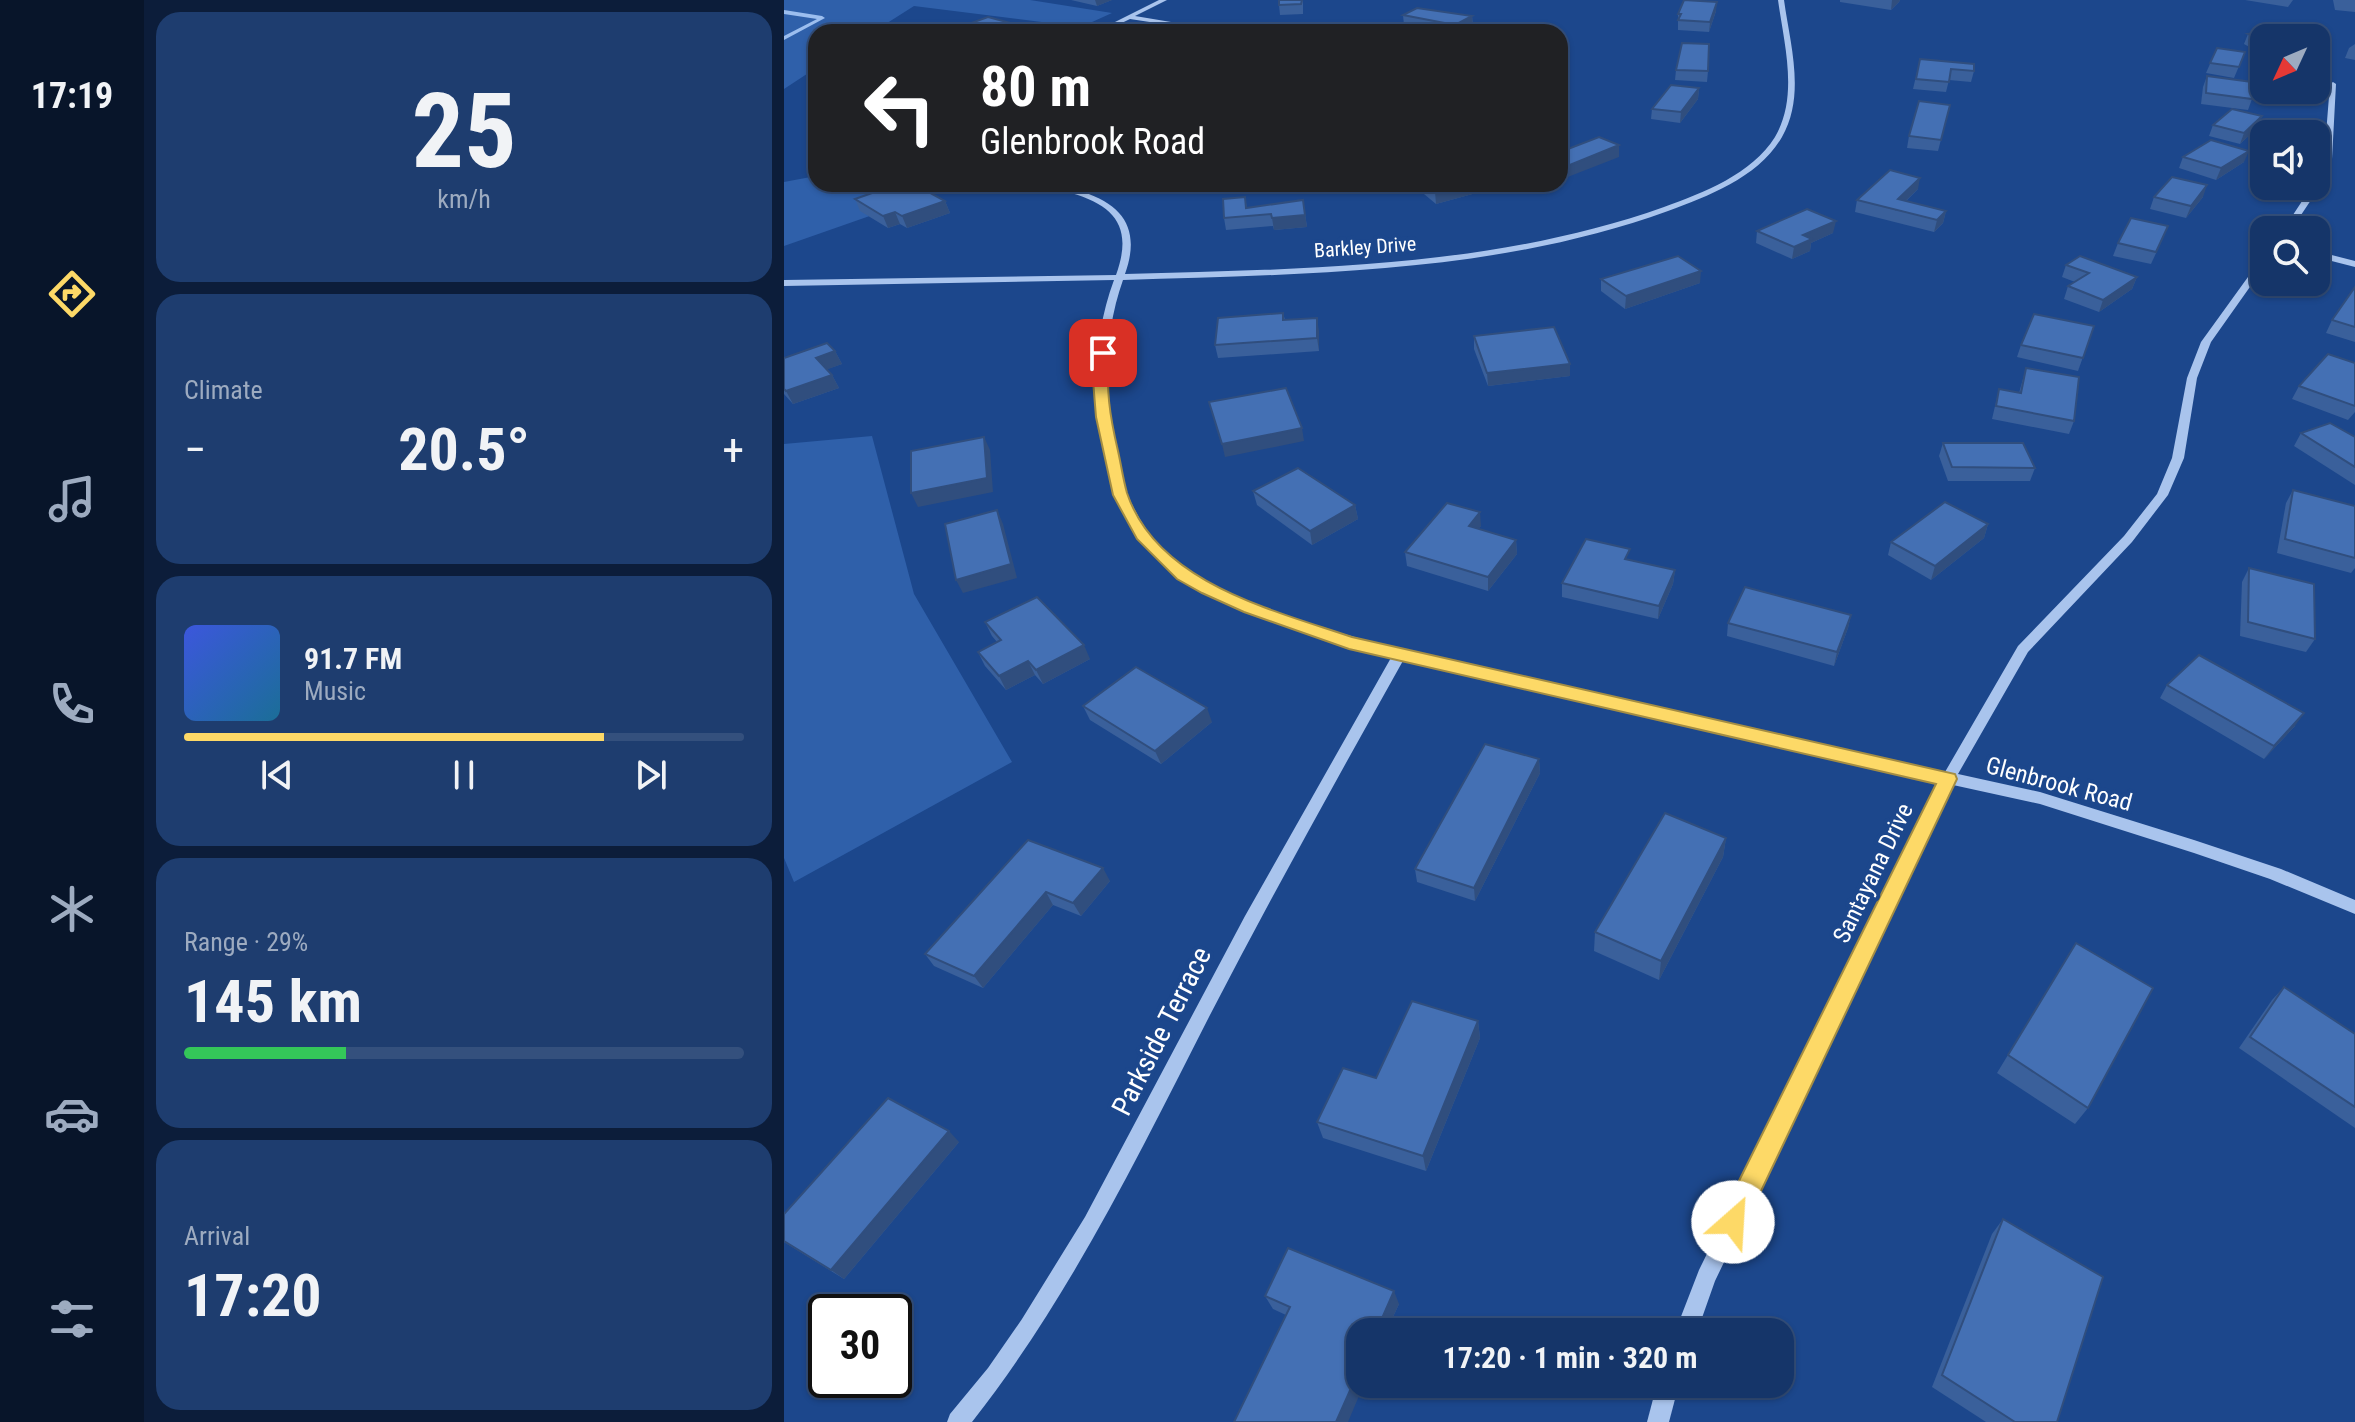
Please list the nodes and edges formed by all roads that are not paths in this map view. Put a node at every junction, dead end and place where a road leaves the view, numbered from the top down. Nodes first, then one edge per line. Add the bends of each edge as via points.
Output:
1 (1164, 0) edge
2 (1781, 0) edge
3 (1128, 17) junction
4 (1114, 24) edge
5 (1175, 24) edge
6 (2333, 84) dead end
7 (1070, 192) edge
8 (2296, 216) edge
9 (2330, 258) edge
10 (2355, 264) edge
11 (1119, 277) junction
12 (2250, 281) edge
13 (784, 283) edge
14 (1399, 655) junction
15 (1948, 779) junction
16 (2355, 907) edge
17 (1691, 1318) edge
18 (1664, 1398) edge
19 (958, 1422) edge
20 (1658, 1422) edge

1 - 3 street
2 - 11 street, Barkley Drive via 1791,76 1787,120 1763,155 1690,200 1593,234 1468,257
3 - 4 street
3 - 5 street
6 - 8 street via 2328,159
7 - 11 street, Glenbrook Road via 1093,199 1122,222 1130,247
9 - 10 street
11 - 13 street, Barkley Drive
11 - 14 street, Glenbrook Road via 1099,380 1120,495 1142,535 1183,575 1208,589 1349,643
12 - 15 street, Santayana Drive via 2206,342 2192,378 2178,458 2162,495 2128,539 2023,649
14 - 15 street, Glenbrook Road
14 - 19 street, Parkside Terrace via 1242,935 1076,1255 998,1375
15 - 16 street, Glenbrook Road via 2023,793 2246,862
15 - 17 street, Santayana Drive via 1706,1277
18 - 20 street

